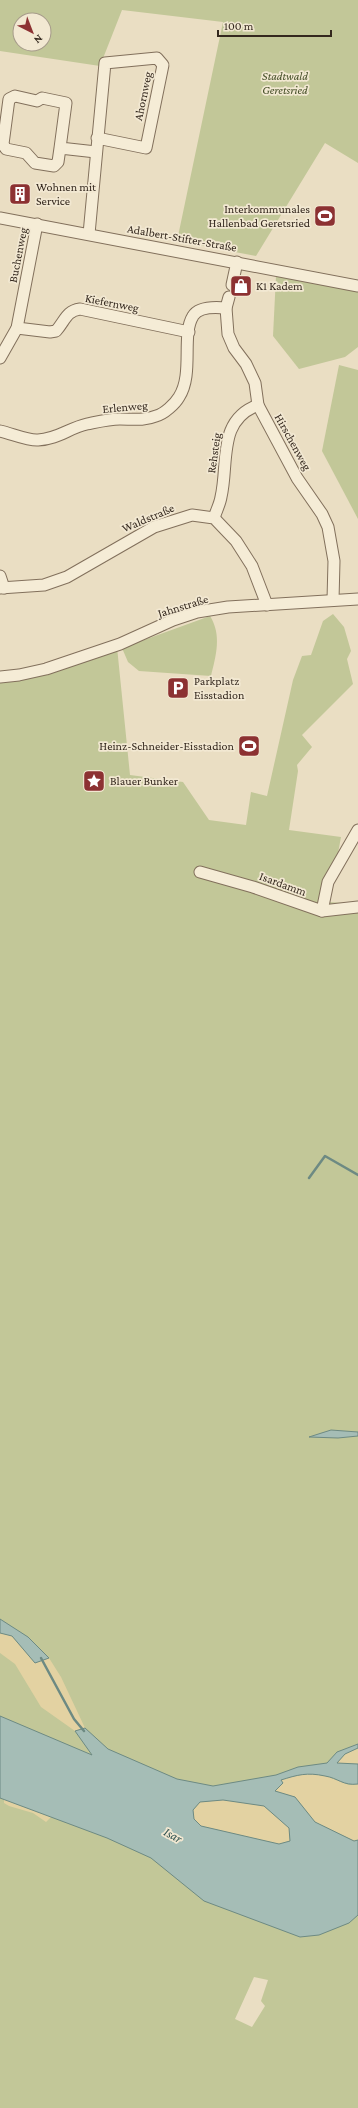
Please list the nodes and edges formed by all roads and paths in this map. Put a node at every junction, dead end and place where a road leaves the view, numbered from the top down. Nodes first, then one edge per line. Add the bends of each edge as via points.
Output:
1 (97, 138) junction
2 (60, 148) junction
3 (96, 152) junction
4 (0, 218) edge
5 (37, 224) junction
6 (89, 234) junction
7 (237, 262) junction
8 (232, 285) dead end
9 (358, 286) edge
10 (228, 303) joint
11 (17, 328) junction
12 (188, 332) junction
13 (0, 358) edge
14 (258, 405) junction
15 (0, 431) edge
16 (214, 518) junction
17 (0, 576) edge
18 (2, 588) edge
19 (358, 599) edge
20 (333, 600) junction
21 (267, 605) junction
22 (0, 677) edge
23 (358, 830) edge
24 (200, 872) dead end
25 (358, 907) edge
26 (322, 911) junction

1 - 1 street, Ahornweg via 105,63 157,58 163,65 146,148
1 - 3 street, Ahornweg
2 - 2 street via 66,103 15,96 9,99 3,144 6,149 26,153 36,163 54,166 58,162
2 - 3 street
3 - 6 street, Ahornweg
4 - 5 street, Adalbert-Stifter-Straße
5 - 6 street, Adalbert-Stifter-Straße
5 - 11 street, Buchenweg
6 - 7 street, Adalbert-Stifter-Straße
7 - 8 street
7 - 9 street, Adalbert-Stifter-Straße
10 - 12 street, Erlenweg via 199,310 193,316
10 - 14 street, Hirschenweg via 228,334 255,383
11 - 12 street, Kiefernweg via 56,331 65,316 72,310 80,309
11 - 13 street, Buchenweg
12 - 15 street, Erlenweg via 188,359 180,396 158,416 85,424 55,438 36,440
14 - 16 street, Rehsteig via 246,410 235,421 229,433 221,497
14 - 20 street, Hirschenweg via 297,478 328,527 334,561
16 - 18 street, Waldstraße via 192,515 172,520 127,541 67,576 44,585
16 - 21 street via 236,541 252,566
17 - 18 street
19 - 20 street, Jahnstraße
20 - 21 street, Jahnstraße
21 - 22 street, Jahnstraße via 197,612 120,644 46,669
23 - 26 street via 328,882
24 - 26 street, Isardamm via 253,886
25 - 26 street, Isardamm

